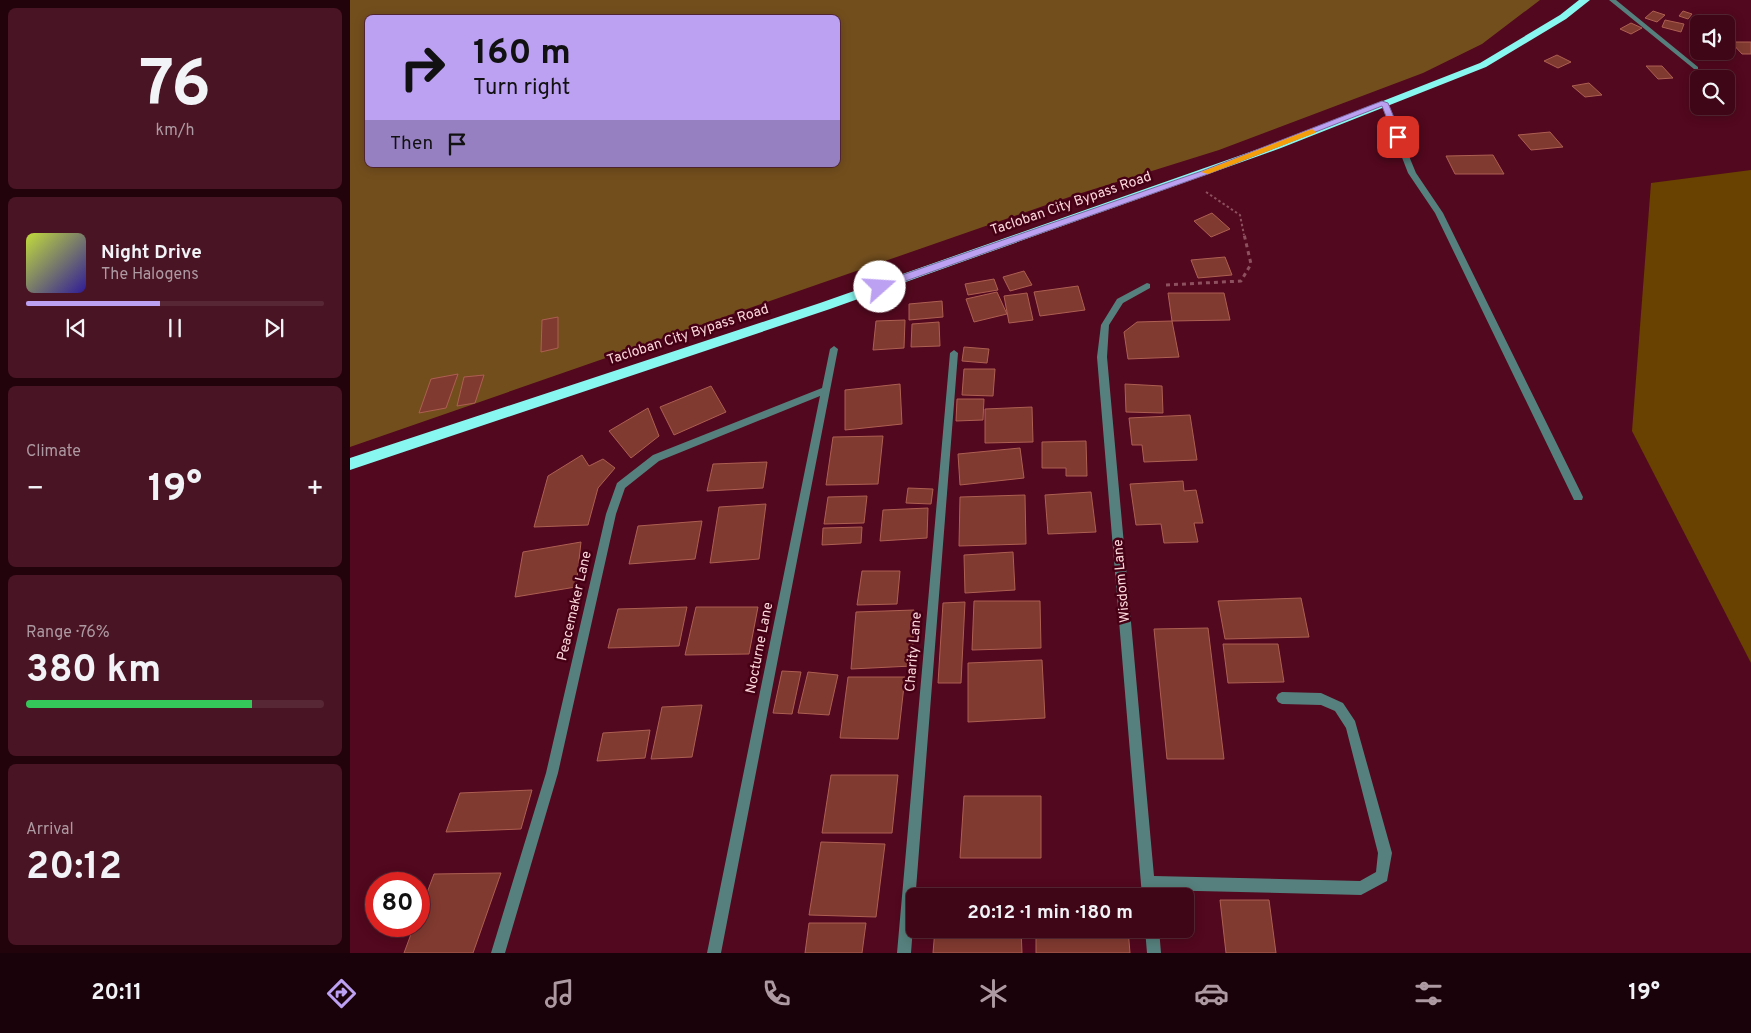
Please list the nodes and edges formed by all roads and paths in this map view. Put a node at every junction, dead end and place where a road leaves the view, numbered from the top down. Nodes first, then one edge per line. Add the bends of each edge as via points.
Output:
1 (1585, 0) edge
2 (1612, 0) edge
3 (1696, 68) dead end
4 (1384, 103) junction
5 (1186, 179) junction
6 (1148, 286) joint
7 (834, 349) dead end
8 (954, 353) dead end
9 (826, 390) junction
10 (350, 464) edge
11 (1578, 497) dead end
12 (1282, 698) dead end
13 (1149, 888) edge
14 (1194, 890) edge
15 (1153, 938) edge
16 (498, 953) edge
17 (714, 953) edge
18 (904, 953) edge
19 (1154, 953) edge

1 - 4 highway, Tacloban City Bypass Road via 1563,17 1483,65
2 - 3 street
4 - 5 highway, Tacloban City Bypass Road
4 - 11 street via 1412,174 1439,213
5 - 6 path via 1240,215 1252,264 1241,281
5 - 10 highway, Tacloban City Bypass Road via 825,306
6 - 13 street, Wisdom Lane via 1120,301 1105,324 1102,357
7 - 9 street, Nocturne Lane
8 - 18 street, Charity Lane
9 - 16 street, Peacemaker Lane via 656,458 622,486 611,514 552,773
9 - 17 street, Nocturne Lane
12 - 14 street via 1321,699 1339,707 1351,725 1385,853 1382,876 1361,888
15 - 19 street

